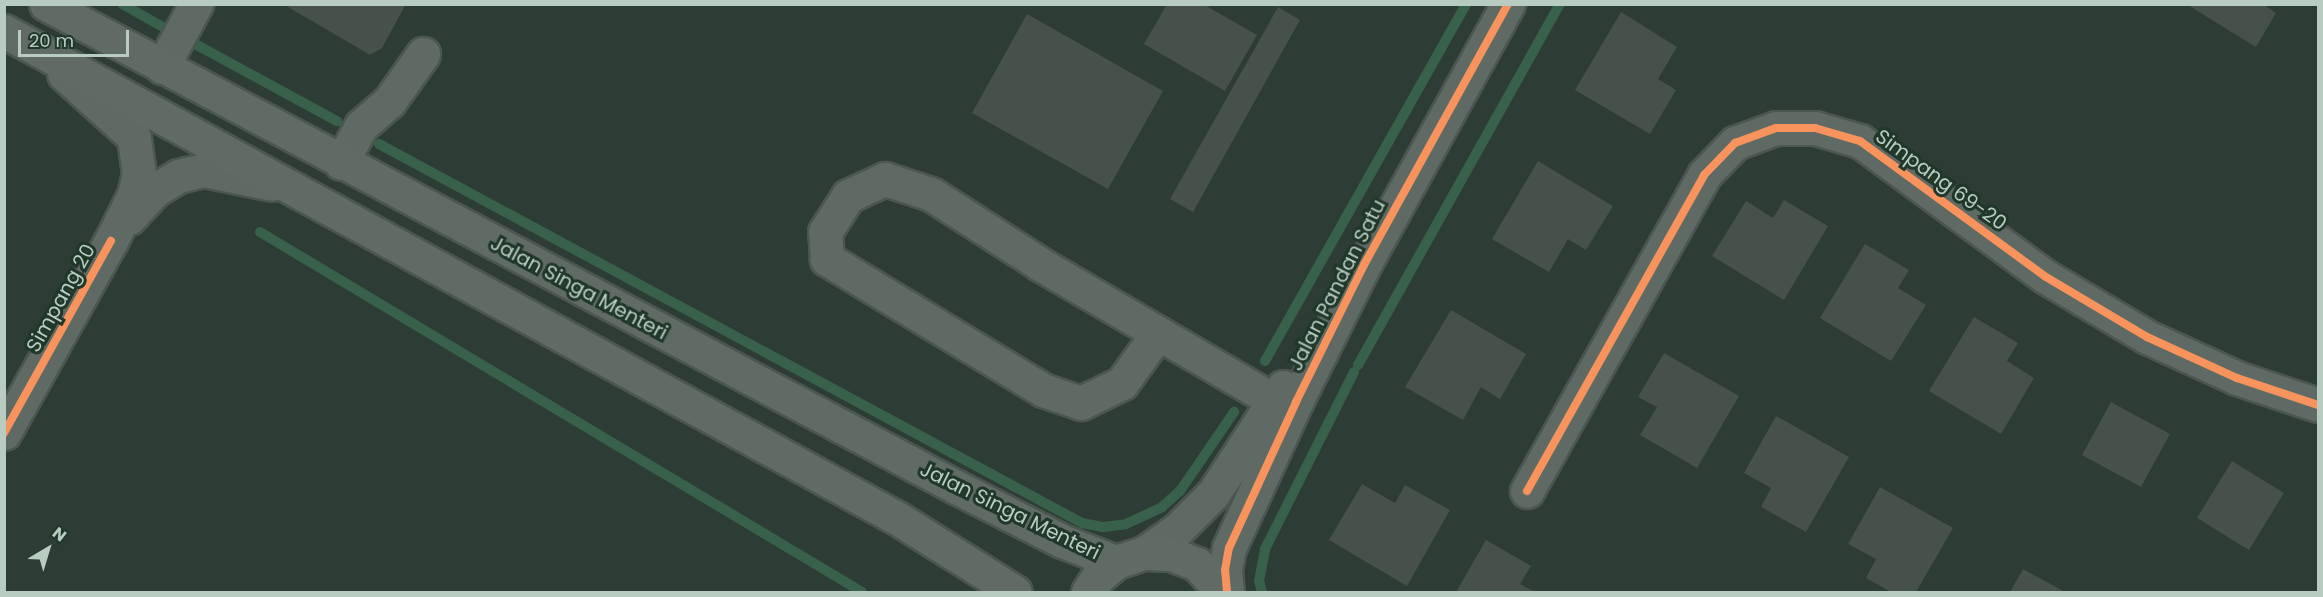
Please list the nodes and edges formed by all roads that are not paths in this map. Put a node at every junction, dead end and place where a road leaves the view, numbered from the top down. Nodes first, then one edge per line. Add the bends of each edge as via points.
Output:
1 (46, 4) edge
2 (196, 4) edge
3 (1508, 4) edge
4 (13, 35) edge
5 (423, 54) dead end
6 (162, 67) junction
7 (341, 163) junction
8 (300, 192) junction
9 (111, 241) junction
10 (1365, 263) junction
11 (1158, 333) junction
12 (1274, 401) junction
13 (2319, 405) edge
14 (4, 433) edge
15 (1527, 491) dead end
16 (1130, 557) junction
17 (1015, 592) edge
18 (1088, 592) edge
19 (1222, 592) edge
20 (1227, 592) edge

1 - 6 main road, Jalan Singa Menteri
2 - 6 street
3 - 10 street, Jalan Pandan Satu
4 - 8 main road
4 - 9 street via 100,103 134,136 139,174 134,195
5 - 7 street via 389,102 361,126
6 - 7 main road, Jalan Singa Menteri
7 - 16 main road, Jalan Singa Menteri via 1014,517
8 - 9 street via 229,172 204,170 178,176 155,190
8 - 17 main road via 897,518
9 - 14 street, Simpang 20
10 - 12 street, Jalan Pandan Satu
10 - 20 street, Jalan Pandan Satu via 1241,519 1225,570
11 - 11 street via 931,194 885,179 848,196 825,232 827,259 1043,390 1081,403 1122,383
11 - 12 street
12 - 16 street, Jalan Pandan Satu via 1195,516
13 - 15 street, Simpang 69-20 via 2237,378 2147,336 2046,277 1860,141 1815,128 1776,128 1735,143 1704,175
16 - 18 main road via 1097,578
16 - 19 main road via 1172,554 1197,564

